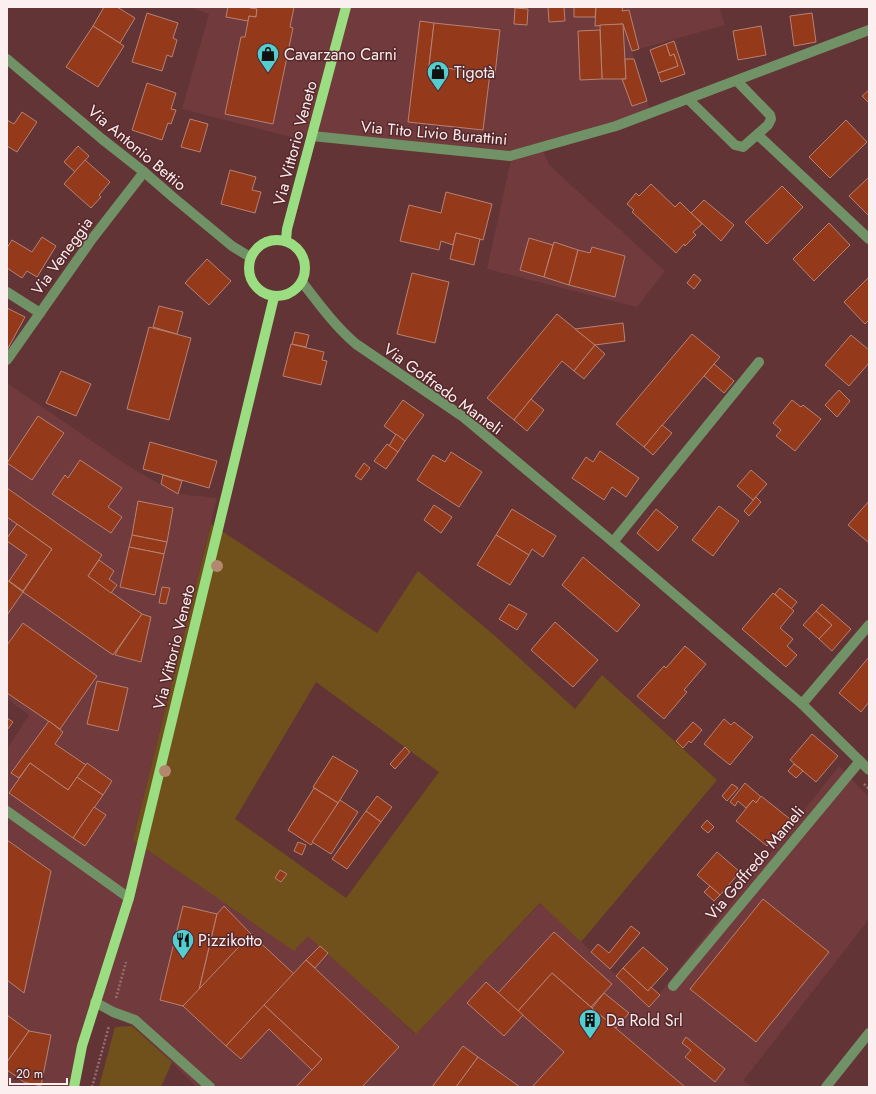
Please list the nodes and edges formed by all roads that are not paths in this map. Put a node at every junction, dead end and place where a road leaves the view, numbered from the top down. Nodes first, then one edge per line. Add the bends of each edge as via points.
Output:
1 (346, 7) edge
2 (869, 30) edge
3 (7, 59) edge
4 (737, 80) junction
5 (688, 99) junction
6 (758, 135) junction
7 (312, 136) junction
8 (144, 172) junction
9 (869, 239) edge
10 (286, 240) junction
11 (250, 257) junction
12 (302, 282) junction
13 (7, 292) edge
14 (274, 296) junction
15 (40, 313) junction
16 (7, 360) edge
17 (758, 362) dead end
18 (613, 542) junction
19 (869, 625) edge
20 (802, 704) junction
21 (860, 761) junction
22 (869, 770) edge
23 (7, 811) edge
24 (129, 898) junction
25 (673, 986) dead end
26 (95, 1002) junction
27 (869, 1032) edge
28 (74, 1087) edge
29 (210, 1087) edge
30 (826, 1087) edge

1 - 7 main road, Via Vittorio Veneto
2 - 4 street, Via Tito Livio Burattini
3 - 8 street, Via Antonio Bettio
4 - 5 street, Via Tito Livio Burattini
4 - 6 street via 771,117 770,123
5 - 6 street via 737,147 746,146
5 - 7 street, Via Tito Livio Burattini via 616,126 510,156
6 - 9 street
7 - 10 main road, Via Vittorio Veneto
8 - 11 street, Via Antonio Bettio via 226,241
8 - 15 street, Via Veneggia via 92,239
10 - 11 main road via 275,239 265,242 256,248
10 - 12 main road via 297,247 304,257 306,270
11 - 14 main road via 248,266 252,283 258,290
12 - 14 main road via 295,290 285,295
12 - 18 street, Via Goffredo Mameli via 346,336 462,416
13 - 15 street
14 - 24 main road, Via Vittorio Veneto
15 - 16 street, Via Veneggia
17 - 18 street
18 - 20 street, Via Goffredo Mameli
19 - 20 street
20 - 21 street, Via Goffredo Mameli
21 - 22 street, Via Goffredo Mameli
21 - 25 street, Via Goffredo Mameli
23 - 24 street
24 - 26 main road, Via Vittorio Veneto
26 - 28 main road, Via Vittorio Veneto via 82,1046
26 - 29 street via 135,1020
27 - 30 street

